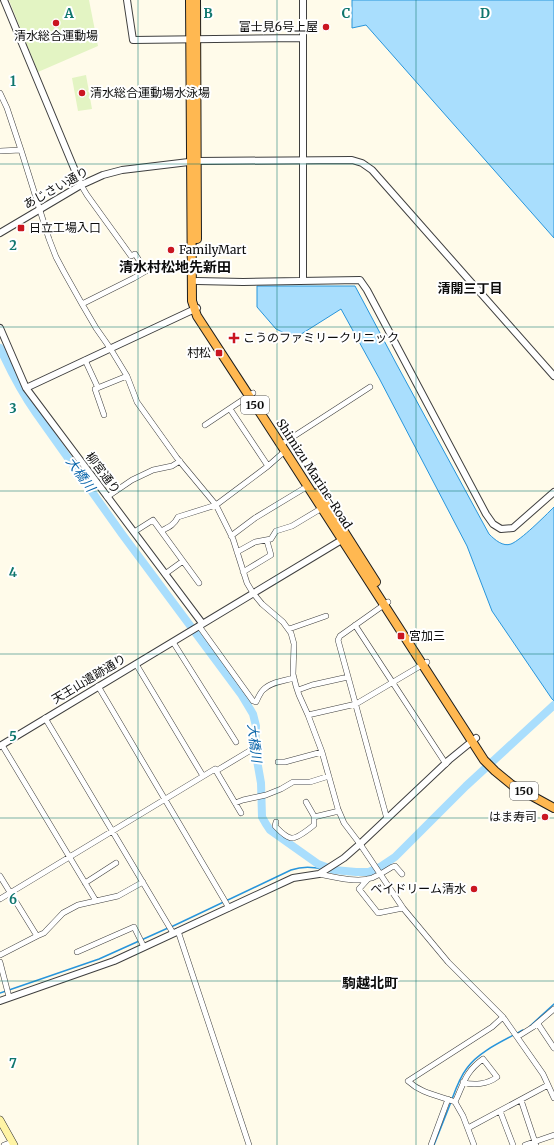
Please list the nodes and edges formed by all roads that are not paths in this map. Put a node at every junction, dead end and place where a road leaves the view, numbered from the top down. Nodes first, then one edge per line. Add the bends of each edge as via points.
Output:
1 (4, 0) edge
2 (127, 0) edge
3 (190, 0) edge
4 (196, 0) edge
5 (303, 0) edge
6 (303, 38) junction
7 (193, 39) junction
8 (0, 93) edge
9 (21, 150) junction
10 (0, 151) edge
11 (303, 160) junction
12 (193, 161) junction
13 (81, 185) junction
14 (40, 210) junction
15 (0, 233) edge
16 (196, 281) junction
17 (303, 281) junction
18 (82, 304) junction
19 (196, 308) junction
20 (0, 328) edge
21 (110, 348) junction
22 (85, 360) junction
23 (127, 376) junction
24 (554, 376) edge
25 (370, 387) dead end
26 (26, 388) junction
27 (98, 388) junction
28 (251, 394) junction
29 (230, 409) junction
30 (104, 415) dead end
31 (205, 425) dead end
32 (286, 442) junction
33 (285, 451) junction
34 (180, 461) junction
35 (268, 466) junction
36 (308, 486) junction
37 (554, 492) edge
38 (107, 497) junction
39 (216, 505) junction
40 (322, 508) junction
41 (134, 532) junction
42 (161, 532) junction
43 (231, 536) junction
44 (345, 538) junction
45 (267, 541) junction
46 (237, 552) junction
47 (183, 561) junction
48 (243, 572) junction
49 (165, 574) junction
50 (199, 583) dead end
51 (253, 593) junction
52 (386, 603) junction
53 (326, 616) dead end
54 (200, 625) junction
55 (355, 625) junction
56 (289, 629) junction
57 (173, 642) junction
58 (136, 664) junction
59 (425, 664) junction
60 (348, 677) junction
61 (294, 678) junction
62 (393, 683) junction
63 (98, 686) junction
64 (298, 690) junction
65 (356, 704) junction
66 (308, 715) junction
67 (45, 718) junction
68 (474, 739) junction
69 (236, 742) dead end
70 (1, 746) edge
71 (251, 750) dead end
72 (322, 752) junction
73 (278, 762) dead end
74 (446, 764) junction
75 (497, 769) junction
76 (216, 771) junction
77 (203, 776) junction
78 (329, 776) junction
79 (164, 800) junction
80 (306, 802) dead end
81 (235, 803) junction
82 (554, 803) edge
83 (554, 808) edge
84 (339, 811) junction
85 (241, 813) dead end
86 (314, 818) junction
87 (387, 819) junction
88 (276, 822) dead end
89 (112, 832) junction
90 (360, 844) junction
91 (70, 857) junction
92 (116, 863) dead end
93 (321, 873) junction
94 (379, 873) junction
95 (402, 874) dead end
96 (0, 876) edge
97 (368, 879) junction
98 (143, 882) junction
99 (86, 883) junction
100 (10, 893) junction
101 (0, 899) edge
102 (96, 901) junction
103 (229, 908) junction
104 (403, 908) junction
105 (176, 932) junction
106 (38, 936) junction
107 (144, 947) junction
108 (77, 952) dead end
109 (0, 955) edge
110 (0, 962) edge
111 (9, 997) junction
112 (0, 1000) edge
113 (554, 1009) edge
114 (503, 1017) junction
115 (538, 1024) junction
116 (515, 1035) junction
117 (554, 1048) edge
118 (463, 1082) junction
119 (548, 1085) junction
120 (553, 1092) edge
121 (554, 1098) edge
122 (448, 1099) junction
123 (520, 1100) junction
124 (455, 1102) junction
125 (500, 1111) junction
126 (0, 1120) edge
127 (468, 1128) junction
128 (554, 1135) edge
129 (13, 1143) edge
130 (536, 1143) edge
131 (4, 1145) edge
132 (249, 1145) edge
133 (431, 1145) edge
134 (474, 1145) edge
135 (513, 1145) edge
136 (525, 1145) edge

1 - 13 street
2 - 7 street via 133,40
3 - 7 highway, Shimizu Marine-Road / 150
4 - 7 highway, Shimizu Marine-Road / 150
5 - 6 street
6 - 7 street
6 - 11 street
7 - 12 highway, Shimizu Marine-Road / 150
8 - 9 street
9 - 10 street
9 - 14 street
11 - 12 street, あじさい通り
11 - 17 street
11 - 24 street, あじさい通り via 352,160 372,170
12 - 13 street, あじさい通り via 122,170
12 - 16 highway, Shimizu Marine-Road / 150
12 - 19 highway, Shimizu Marine-Road / 150 via 192,301
13 - 14 street, あじさい通り
13 - 18 street via 132,256 135,254 146,271
14 - 15 street, あじさい通り
14 - 18 street via 56,257
16 - 17 street
16 - 19 highway, Shimizu Marine-Road / 150
17 - 37 street via 360,280 364,284 493,524 501,529 513,528
18 - 21 street
19 - 21 street
19 - 28 highway, Shimizu Marine-Road / 150
20 - 26 street, 柳宮通り
21 - 22 street
21 - 23 street
22 - 26 street
22 - 27 street
23 - 27 street
23 - 34 street via 137,402
25 - 32 street
26 - 38 street, 柳宮通り
27 - 30 street via 95,389
28 - 29 street
28 - 32 highway, Shimizu Marine-Road / 150
28 - 33 highway, Shimizu Marine-Road / 150
29 - 31 street
29 - 35 street
32 - 44 highway, Shimizu Marine-Road / 150
33 - 35 street
33 - 36 highway, Shimizu Marine-Road / 150
34 - 38 street via 132,480
34 - 39 street
35 - 39 street
36 - 40 highway, Shimizu Marine-Road / 150
36 - 43 street
38 - 41 street, 柳宮通り
39 - 42 street via 178,517 171,526
39 - 43 street
40 - 44 highway, Shimizu Marine-Road / 150
40 - 45 street via 292,526 276,530
41 - 42 street via 152,520
41 - 49 street, 柳宮通り
42 - 47 street
43 - 46 street
44 - 51 street
44 - 52 highway, Shimizu Marine-Road / 150
45 - 46 street via 256,542
45 - 48 street via 271,555
46 - 48 street
47 - 49 street
47 - 50 street
48 - 51 street
49 - 54 street, 柳宮通り
51 - 54 street
51 - 56 street
52 - 55 street
52 - 59 highway, Shimizu Marine-Road / 150
53 - 56 street
54 - 57 street, 天王山遺跡通り
54 - 61 street via 253,701 256,702 267,687
55 - 60 street via 338,640
55 - 62 street
56 - 61 street via 294,644
57 - 58 street, 天王山遺跡通り
57 - 69 street
58 - 63 street, 天王山遺跡通り
58 - 77 street
59 - 62 street
59 - 68 highway, Shimizu Marine-Road / 150
60 - 64 street via 312,684
60 - 65 street
61 - 64 street
62 - 65 street
62 - 74 street
63 - 67 street, 天王山遺跡通り
63 - 79 street
64 - 66 street
65 - 66 street
65 - 87 street
66 - 72 street
67 - 70 street, 天王山遺跡通り
67 - 89 street
68 - 74 street
68 - 75 highway, Shimizu Marine-Road / 150 via 486,758
70 - 91 street
71 - 76 street
72 - 73 street
72 - 78 street
74 - 87 street
75 - 82 highway, Shimizu Marine-Road / 150
75 - 83 highway, Shimizu Marine-Road / 150 via 512,785
76 - 77 street via 215,769
76 - 81 street
77 - 79 street
78 - 81 street via 310,782 293,782 281,790
78 - 84 street
79 - 89 street
79 - 103 street
80 - 86 street
81 - 85 street
84 - 86 street
84 - 90 street via 344,823
86 - 88 street via 314,825 292,838 274,826
87 - 90 street
89 - 91 street
89 - 98 street
90 - 93 street
90 - 94 street
91 - 99 street
91 - 100 street
92 - 99 street
93 - 97 street
93 - 103 street via 293,878
94 - 95 street via 395,866
94 - 97 street
94 - 104 street
96 - 100 street
97 - 104 street via 359,889 378,913
98 - 102 street via 118,896
98 - 105 street
99 - 102 street
100 - 101 street
100 - 106 street
102 - 106 street via 78,905 63,913
103 - 105 street
104 - 114 street via 448,962
105 - 107 street
105 - 132 street
106 - 109 street
107 - 108 street via 134,927
107 - 111 street via 114,961
110 - 111 street
111 - 112 street
113 - 115 street
114 - 116 street
114 - 122 street via 492,1027 408,1081 424,1092
115 - 116 street
115 - 117 street
116 - 119 street
118 - 118 street via 478,1084 497,1077 484,1059 472,1069
118 - 124 street
119 - 120 street
119 - 123 street
120 - 121 street
122 - 124 street
122 - 133 street
123 - 125 street
123 - 130 street
124 - 127 street
125 - 127 street
125 - 135 street
126 - 129 main road
127 - 134 street
128 - 130 street
129 - 131 street
130 - 136 street

